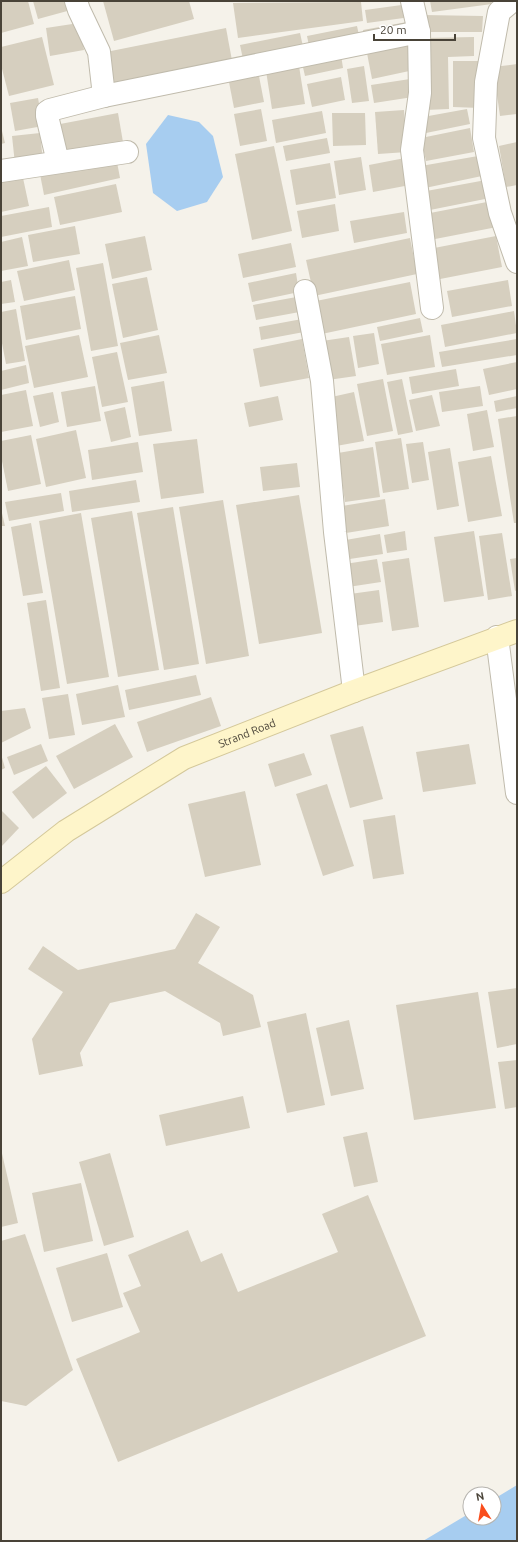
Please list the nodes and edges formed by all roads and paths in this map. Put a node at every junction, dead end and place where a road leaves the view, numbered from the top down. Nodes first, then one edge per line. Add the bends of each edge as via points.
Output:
1 (76, 1) edge
2 (412, 1) edge
3 (503, 5) edge
4 (419, 32) junction
5 (104, 96) junction
6 (127, 152) dead end
7 (58, 162) junction
8 (1, 171) edge
9 (517, 262) edge
10 (305, 291) dead end
11 (432, 308) dead end
12 (507, 634) edge
13 (354, 691) junction
14 (517, 793) edge
15 (1, 882) edge

1 - 5 street via 99,52
2 - 4 street
3 - 9 street via 486,82 484,138 500,213
4 - 5 street
4 - 11 street via 420,93 412,150
5 - 7 street via 47,112
6 - 7 street
7 - 8 street
10 - 13 street via 322,381 335,532
12 - 13 main road, Strand Road
12 - 14 street
13 - 15 main road, Strand Road via 184,758 66,832

